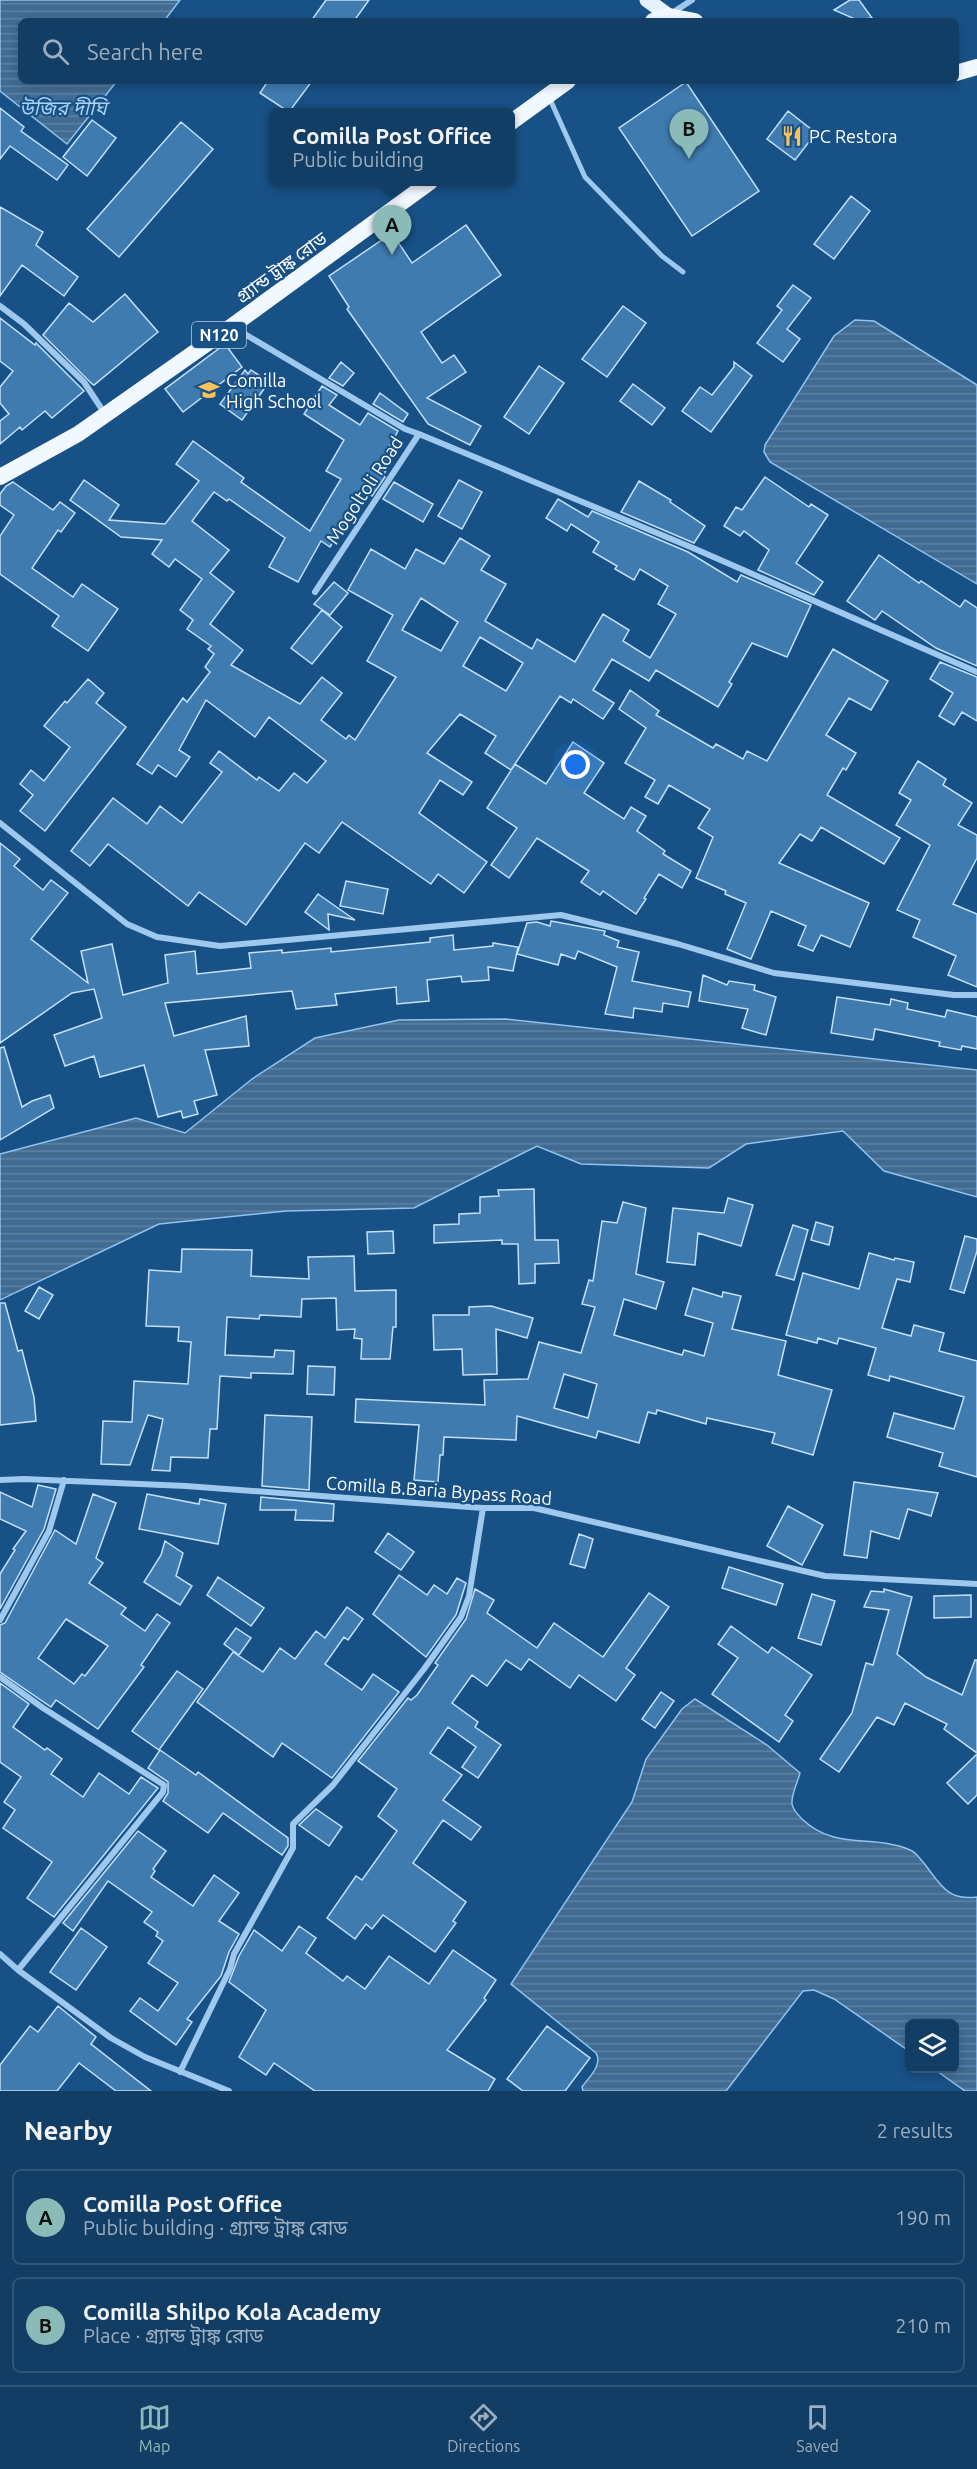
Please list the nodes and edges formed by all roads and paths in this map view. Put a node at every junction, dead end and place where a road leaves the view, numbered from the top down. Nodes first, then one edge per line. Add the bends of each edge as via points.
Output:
1 (647, 0) edge
2 (692, 0) edge
3 (661, 18) edge
4 (977, 67) edge
5 (959, 72) edge
6 (564, 84) edge
7 (549, 95) junction
8 (515, 119) edge
9 (424, 186) edge
10 (683, 272) dead end
11 (0, 306) edge
12 (232, 326) junction
13 (105, 415) junction
14 (418, 434) junction
15 (0, 477) edge
16 (315, 592) dead end
17 (977, 672) edge
18 (0, 823) edge
19 (977, 995) edge
20 (0, 1480) edge
21 (64, 1480) junction
22 (483, 1508) junction
23 (977, 1584) edge
24 (0, 1620) edge
25 (0, 1677) edge
26 (0, 1953) edge
27 (18, 1970) junction
28 (180, 2072) junction
29 (218, 2089) edge
30 (229, 2091) edge

1 - 3 main road
2 - 3 street
4 - 5 highway
6 - 7 highway
7 - 8 highway
7 - 10 street via 585,177 662,256
9 - 12 highway, গ্র্যান্ড ট্রাঙ্ক রোড / N120
11 - 13 street via 84,382
12 - 13 highway, গ্র্যান্ড ট্রাঙ্ক রোড / N120
12 - 14 street, Mogoltoli Road
13 - 15 highway, গ্র্যান্ড ট্রাঙ্ক রোড / N120
14 - 16 street, Mogoltoli Road
14 - 17 street via 682,543
18 - 19 street via 127,924 157,937 220,946 561,915 774,973
20 - 21 street, Comilla B.Baria Bypass Road
21 - 22 street, Comilla B.Baria Bypass Road
21 - 24 street via 49,1532
22 - 23 street, Comilla B.Baria Bypass Road via 534,1508 825,1576
22 - 28 street via 469,1596 461,1617 333,1785 293,1824 293,1848 234,1954
25 - 27 street via 164,1785 163,1792
26 - 27 street
27 - 28 street via 111,2038
28 - 29 street
29 - 30 street

